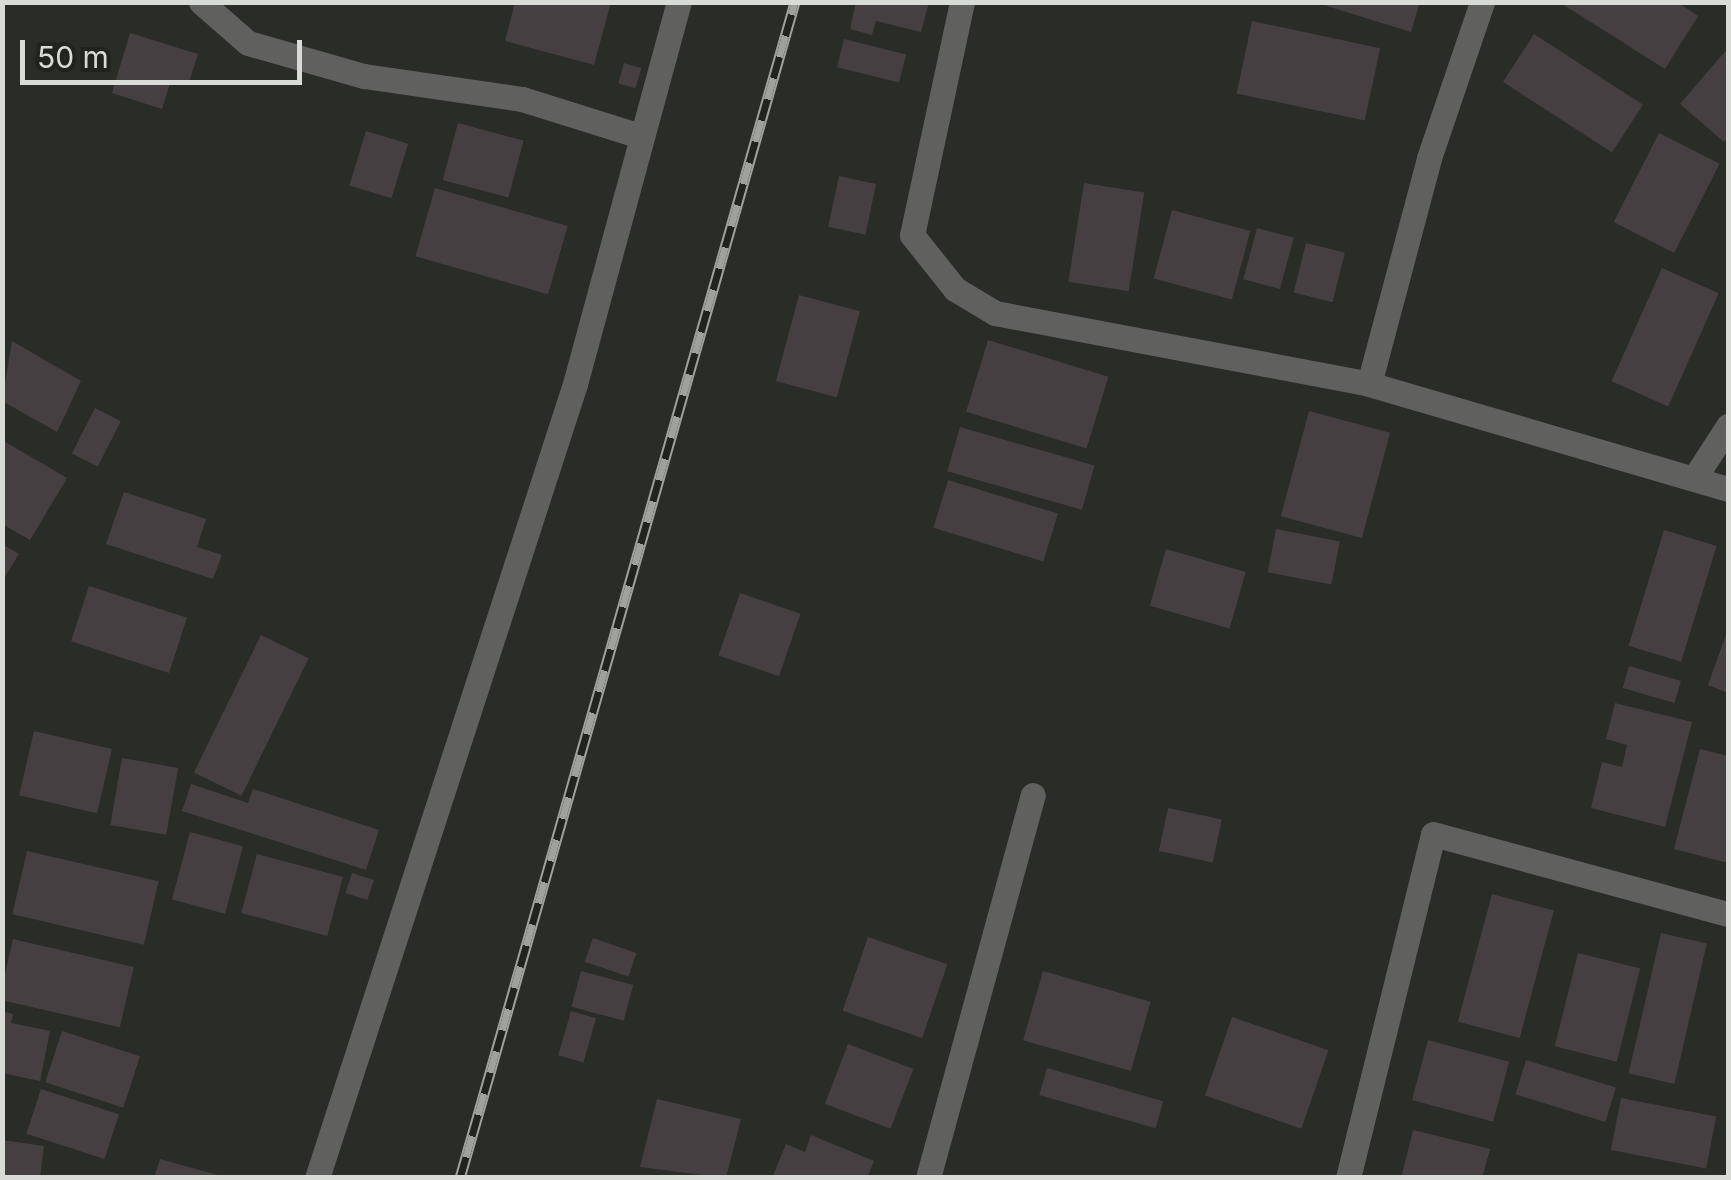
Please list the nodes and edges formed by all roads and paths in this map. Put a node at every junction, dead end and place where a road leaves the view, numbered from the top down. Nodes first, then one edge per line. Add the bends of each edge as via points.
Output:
1 (201, 2) edge
2 (680, 2) edge
3 (962, 2) edge
4 (1482, 2) edge
5 (638, 135) junction
6 (1369, 384) junction
7 (1728, 426) edge
8 (1695, 477) junction
9 (1728, 489) edge
10 (1032, 794) dead end
11 (1728, 914) edge
12 (317, 1178) edge
13 (928, 1178) edge
14 (1348, 1178) edge

1 - 5 street via 248,42 364,76 522,99
2 - 5 street
3 - 6 street via 912,234 956,289 995,313
4 - 6 street
5 - 12 street via 575,384
6 - 8 street
7 - 8 street
8 - 9 street
10 - 13 street
11 - 14 street via 1433,834

